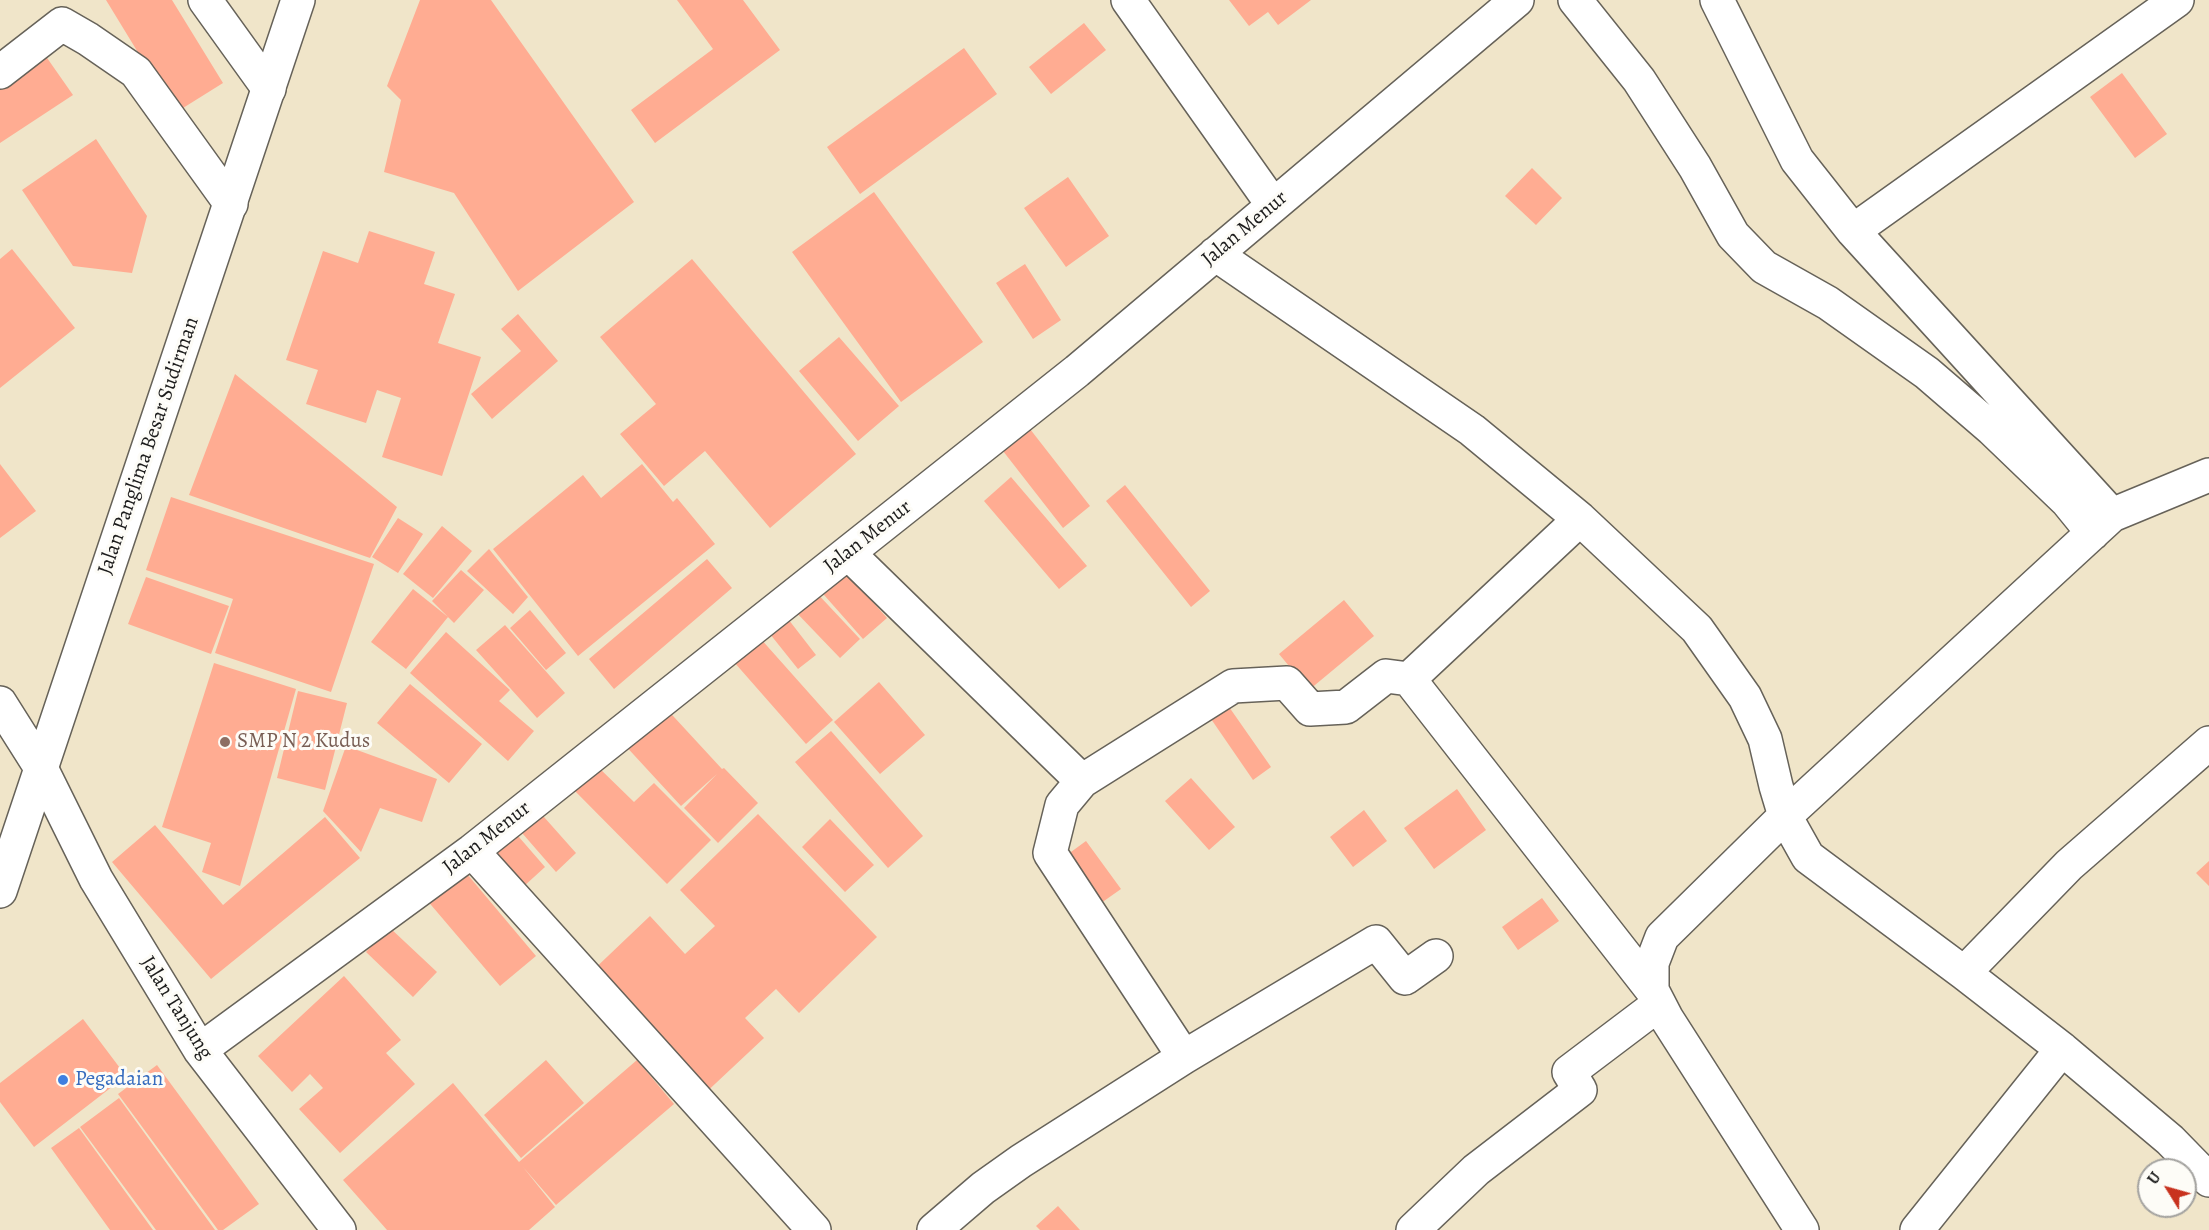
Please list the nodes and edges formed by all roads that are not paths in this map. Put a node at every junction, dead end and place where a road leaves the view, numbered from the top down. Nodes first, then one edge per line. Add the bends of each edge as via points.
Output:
1 (205, 0) edge
2 (298, 0) edge
3 (1128, 0) edge
4 (1517, 0) edge
5 (1575, 0) edge
6 (1717, 0) edge
7 (2177, 0) edge
8 (0, 72) edge
9 (269, 89) junction
10 (231, 204) junction
11 (1273, 205) junction
12 (1853, 231) junction
13 (1215, 255) junction
14 (2209, 475) edge
15 (1580, 519) junction
16 (2102, 524) junction
17 (848, 553) junction
18 (1409, 679) junction
19 (0, 703) edge
20 (2209, 743) edge
21 (41, 768) junction
22 (1082, 781) junction
23 (1785, 816) junction
24 (472, 851) junction
25 (0, 891) edge
26 (1436, 956) dead end
27 (1964, 973) junction
28 (1655, 997) junction
29 (2062, 1049) junction
30 (200, 1050) junction
31 (1184, 1057) junction
32 (2209, 1180) edge
33 (339, 1230) edge
34 (814, 1230) edge
35 (934, 1230) edge
36 (1413, 1230) edge
37 (1802, 1230) edge
38 (1917, 1230) edge

1 - 9 street
2 - 9 street, Jalan Panglima Besar Sudirman
3 - 11 street
4 - 11 street, Jalan Menur
5 - 16 street via 1639,80 1733,235 1764,267 1828,303 1927,372 2067,501
6 - 12 street via 1797,160
7 - 12 street
8 - 10 street via 62,24 136,72
9 - 10 street, Jalan Panglima Besar Sudirman
10 - 21 street, Jalan Panglima Besar Sudirman
11 - 13 street, Jalan Menur
12 - 16 street
13 - 15 street via 1472,430
13 - 17 street, Jalan Menur via 1077,371
14 - 16 street
15 - 18 street
15 - 23 street via 1697,629 1745,697 1765,739
16 - 23 street
17 - 22 street
17 - 24 street, Jalan Menur
18 - 22 street via 1386,676 1346,707 1310,709 1287,683 1233,686
18 - 28 street
19 - 21 street, Jalan Tanjung
20 - 27 street via 2069,865
21 - 25 street, Jalan Panglima Besar Sudirman
21 - 30 street, Jalan Tanjung via 96,879
22 - 31 street via 1062,805 1050,853
23 - 27 street via 1808,857
23 - 28 street via 1662,937 1652,963
24 - 30 street, Jalan Menur
24 - 34 street
26 - 31 street via 1405,978 1376,942
27 - 29 street
28 - 36 street via 1569,1072 1580,1090 1476,1170
28 - 37 street
29 - 32 street via 2170,1140
29 - 38 street
30 - 33 street, Jalan Tanjung
31 - 35 street via 1021,1161

